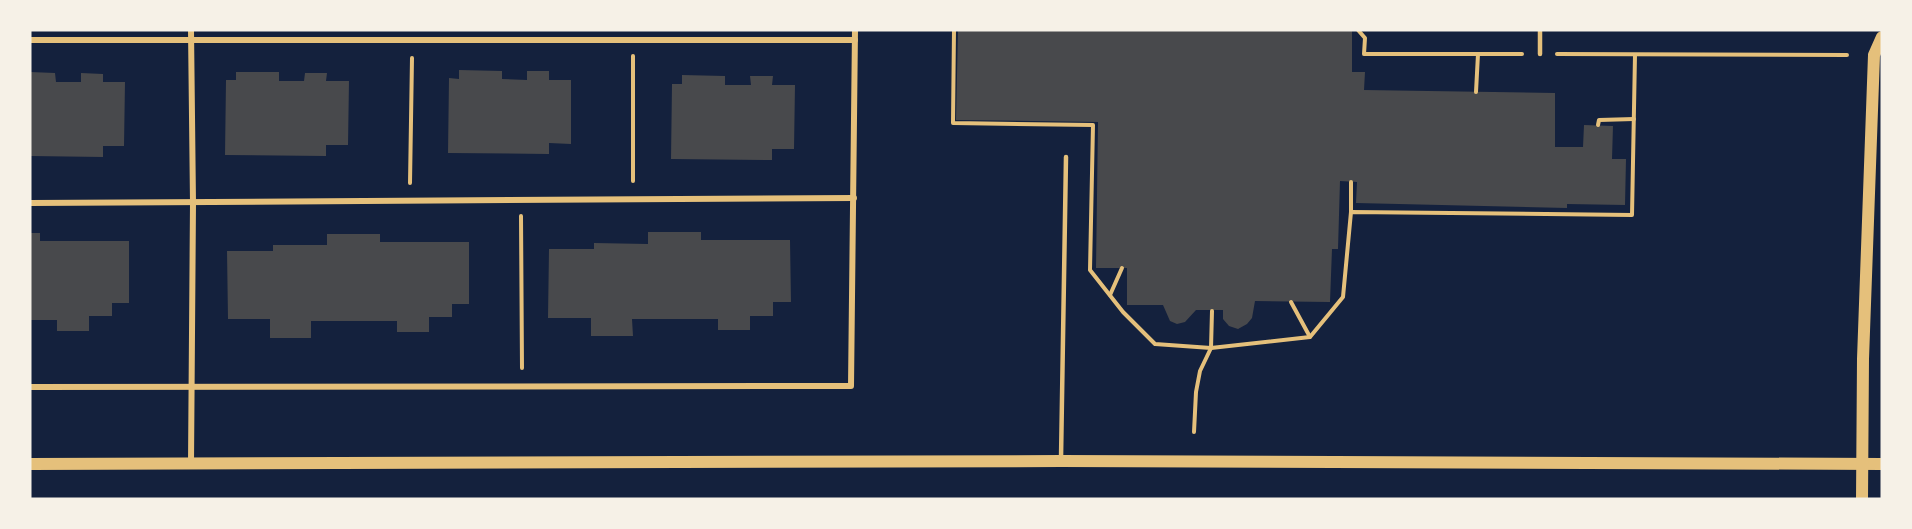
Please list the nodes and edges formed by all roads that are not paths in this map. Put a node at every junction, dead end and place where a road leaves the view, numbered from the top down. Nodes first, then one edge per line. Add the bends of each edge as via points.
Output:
1 (191, 30) edge
2 (855, 30) edge
3 (1540, 30) edge
4 (1882, 37) edge
5 (30, 40) edge
6 (191, 40) junction
7 (855, 40) junction
8 (1540, 54) road end
9 (1066, 157) dead end
10 (854, 198) junction
11 (30, 202) edge
12 (193, 203) junction
13 (30, 387) edge
14 (192, 387) junction
15 (1061, 461) junction
16 (30, 464) edge
17 (190, 464) junction
18 (1862, 464) junction
19 (1882, 464) edge
20 (1862, 499) edge

1 - 6 street
2 - 7 street
3 - 8 lane
4 - 18 main road via 1874,56
5 - 6 street
6 - 7 street
6 - 12 street
7 - 10 street
9 - 15 lane
10 - 12 street
10 - 14 street via 851,386
11 - 12 street
12 - 14 street
13 - 14 street
14 - 17 street
15 - 17 main road
15 - 18 main road
16 - 17 main road
18 - 19 main road
18 - 20 main road

